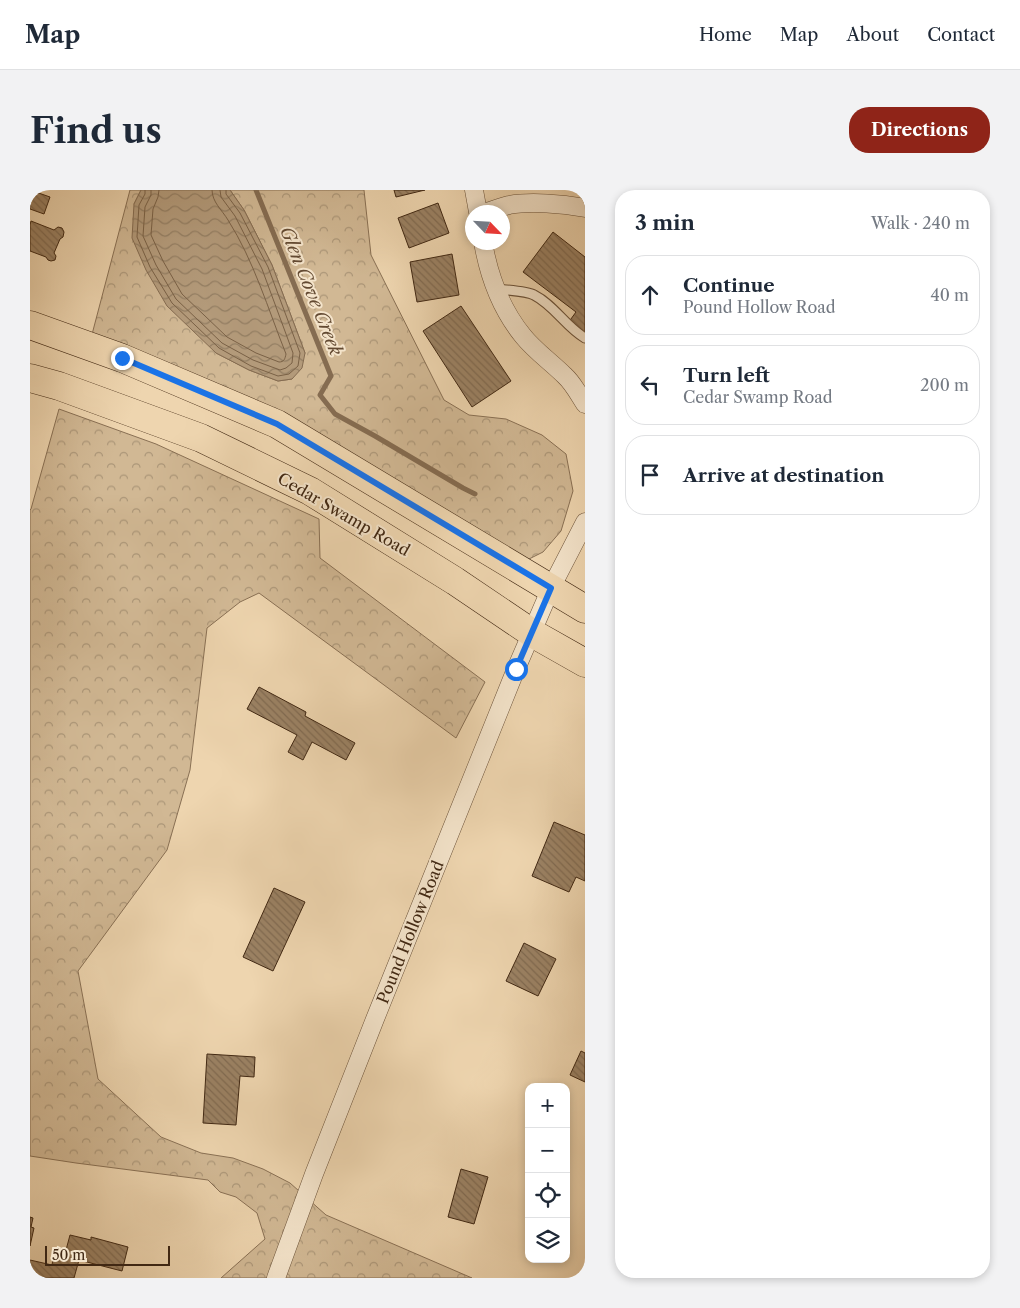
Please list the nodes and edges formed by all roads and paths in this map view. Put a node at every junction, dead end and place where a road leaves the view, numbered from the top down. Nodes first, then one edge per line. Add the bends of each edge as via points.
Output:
1 (474, 190) edge
2 (477, 205) edge
3 (507, 205) edge
4 (585, 208) edge
5 (484, 250) edge
6 (496, 289) junction
7 (30, 325) edge
8 (585, 338) edge
9 (30, 378) edge
10 (585, 404) edge
11 (585, 522) edge
12 (551, 588) junction
13 (585, 609) edge
14 (532, 633) junction
15 (585, 663) edge
16 (276, 1278) edge

1 - 2 street
3 - 4 street via 563,204
5 - 6 street
6 - 8 lane via 533,294
6 - 10 street via 524,338 567,377
7 - 12 main road via 122,358 277,424
9 - 14 main road, Cedar Swamp Road via 201,438 310,491 456,581
11 - 12 street, Pound Hollow Road
12 - 13 main road
12 - 14 street, Pound Hollow Road
14 - 15 main road, Cedar Swamp Road
14 - 16 street, Pound Hollow Road via 375,1019

